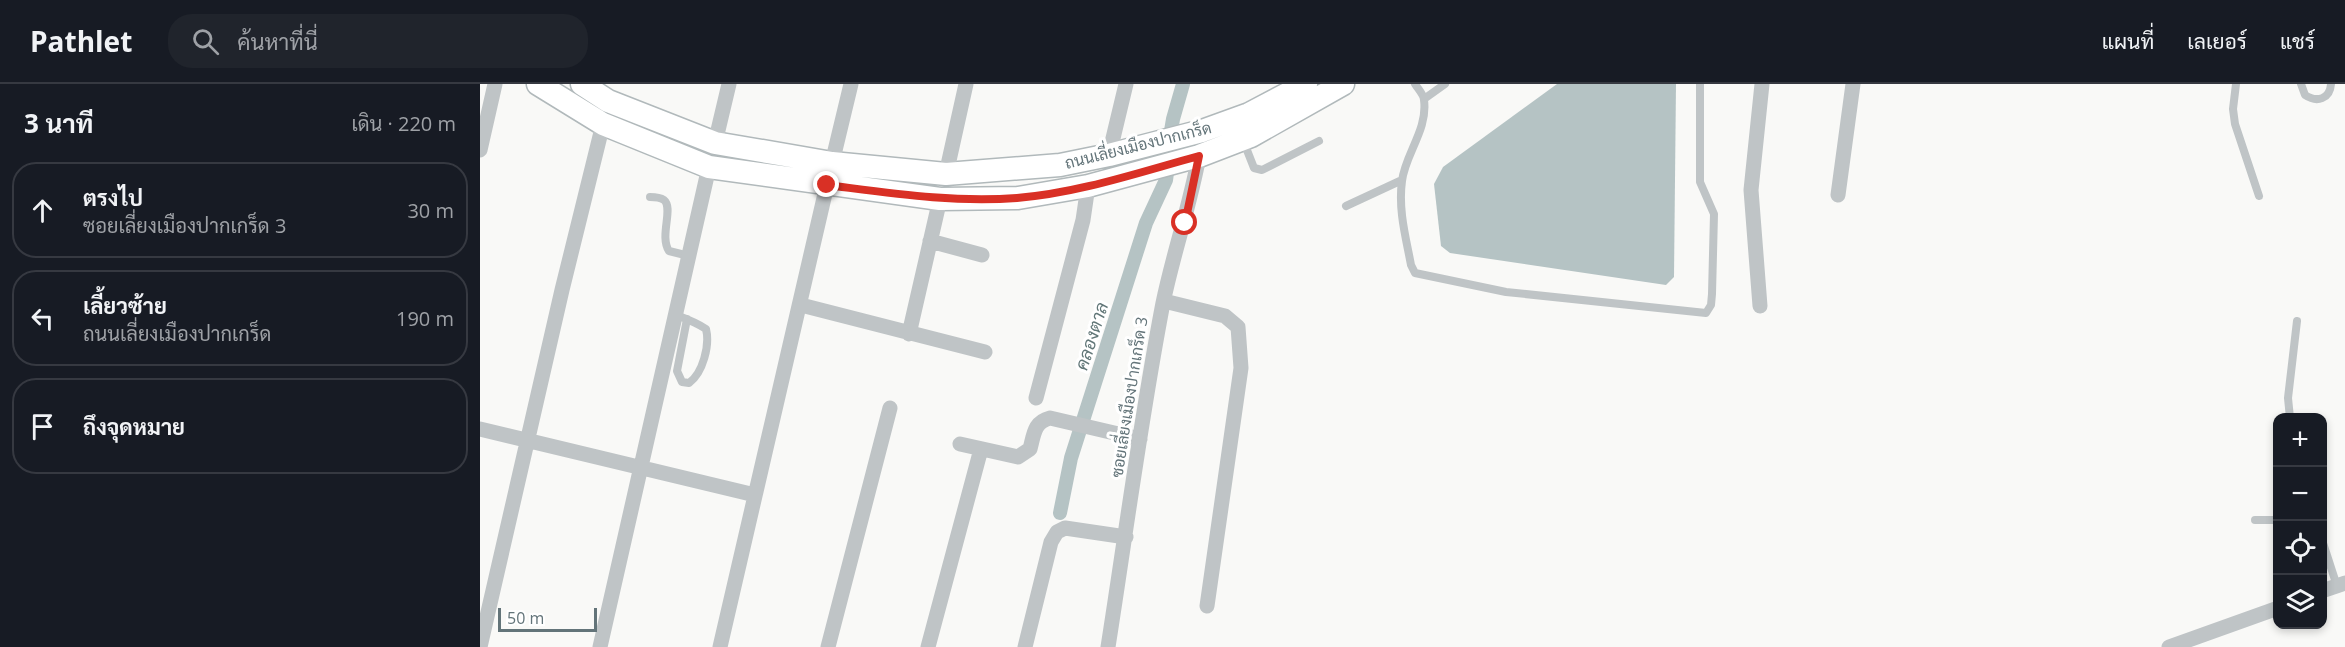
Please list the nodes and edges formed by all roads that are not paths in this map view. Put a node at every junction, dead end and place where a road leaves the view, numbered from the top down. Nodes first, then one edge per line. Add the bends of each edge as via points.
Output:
1 (495, 84) edge
2 (538, 84) edge
3 (582, 84) edge
4 (729, 84) edge
5 (851, 84) edge
6 (966, 84) edge
7 (1126, 84) edge
8 (1306, 84) edge
9 (1343, 84) edge
10 (1415, 84) edge
11 (1445, 84) edge
12 (1700, 84) edge
13 (1762, 84) edge
14 (1853, 84) edge
15 (2236, 84) edge
16 (2301, 84) edge
17 (2331, 84) edge
18 (1424, 99) junction
19 (603, 124) junction
20 (1242, 139) junction
21 (1319, 141) dead end
22 (715, 143) junction
23 (480, 150) edge
24 (1109, 155) junction
25 (1199, 156) junction
26 (709, 167) junction
27 (830, 174) junction
28 (946, 174) junction
29 (1402, 180) junction
30 (1088, 186) junction
31 (1838, 195) dead end
32 (2259, 196) dead end
33 (650, 197) dead end
34 (940, 200) junction
35 (1346, 206) dead end
36 (930, 241) junction
37 (982, 255) dead end
38 (689, 256) junction
39 (1164, 301) junction
40 (801, 305) junction
41 (1760, 306) dead end
42 (681, 317) junction
43 (2297, 321) dead end
44 (909, 334) junction
45 (985, 351) dead end
46 (1036, 398) dead end
47 (890, 408) dead end
48 (2290, 413) edge
49 (480, 429) edge
50 (528, 440) junction
51 (1140, 440) junction
52 (960, 444) dead end
53 (981, 449) junction
54 (641, 468) junction
55 (755, 495) junction
56 (2255, 520) dead end
57 (2273, 520) edge
58 (1126, 537) junction
59 (2327, 552) edge
60 (2341, 584) edge
61 (1207, 606) dead end
62 (2273, 610) edge
63 (2176, 646) edge
64 (480, 647) edge
65 (600, 647) edge
66 (720, 647) edge
67 (828, 647) edge
68 (928, 647) edge
69 (1025, 647) edge
70 (1108, 647) edge

1 - 23 street
2 - 19 main road, ถนนเลี่ยงเมืองปากเกร็ด
3 - 22 main road, ถนนเลี่ยงเมืองปากเกร็ด via 608,101
4 - 22 street
5 - 27 street
6 - 28 street
7 - 24 street
8 - 24 main road, ถนนเลี่ยงเมืองปากเกร็ด via 1249,114
9 - 20 main road, ถนนเลี่ยงเมืองปากเกร็ด
10 - 18 lane
11 - 18 lane
12 - 29 lane via 1700,182 1714,214 1712,294 1706,313 1506,292 1419,275 1412,265 1401,210
13 - 41 street via 1751,190
14 - 31 street
15 - 32 lane via 2235,124
16 - 17 lane via 2305,95 2312,99 2330,94
18 - 29 lane via 1421,130
19 - 26 main road, ถนนเลี่ยงเมืองปากเกร็ด
19 - 50 street
20 - 21 lane via 1257,170
20 - 25 main road, ถนนเลี่ยงเมืองปากเกร็ด
22 - 27 main road, ถนนเลี่ยงเมืองปากเกร็ด
24 - 28 main road, ถนนเลี่ยงเมืองปากเกร็ด via 1060,165
25 - 30 main road, ถนนเลี่ยงเมืองปากเกร็ด
25 - 39 street, ซอยเลี่ยงเมืองปากเกร็ด 3
26 - 27 main road, ถนนเลี่ยงเมืองปากเกร็ด
26 - 38 street
27 - 28 main road, ถนนเลี่ยงเมืองปากเกร็ด
27 - 34 main road, ถนนเลี่ยงเมืองปากเกร็ด
27 - 40 street
29 - 35 lane
30 - 34 main road, ถนนเลี่ยงเมืองปากเกร็ด via 1018,198
30 - 46 street via 1083,220
33 - 38 lane via 666,201 665,245 669,251
34 - 36 street
36 - 37 street
36 - 44 street
38 - 42 street
39 - 51 street, ซอยเลี่ยงเมืองปากเกร็ด 3
39 - 61 street via 1225,316 1238,327 1241,368
40 - 44 street
40 - 55 street
42 - 42 lane via 677,371 682,382 689,383 697,375 708,337 706,329
42 - 54 street
43 - 48 lane
44 - 45 street
47 - 67 street
49 - 50 street
50 - 54 street
50 - 64 street
51 - 53 street via 1050,418 1035,426 1030,448 1024,454 1011,457
51 - 58 street, ซอยเลี่ยงเมืองปากเกร็ด 3
52 - 53 street
53 - 68 street
54 - 55 street
54 - 65 street
55 - 66 street
56 - 57 lane
58 - 69 street via 1065,528 1057,532
58 - 70 street, ซอยเลี่ยงเมืองปากเกร็ด 3
59 - 60 lane
62 - 63 street

